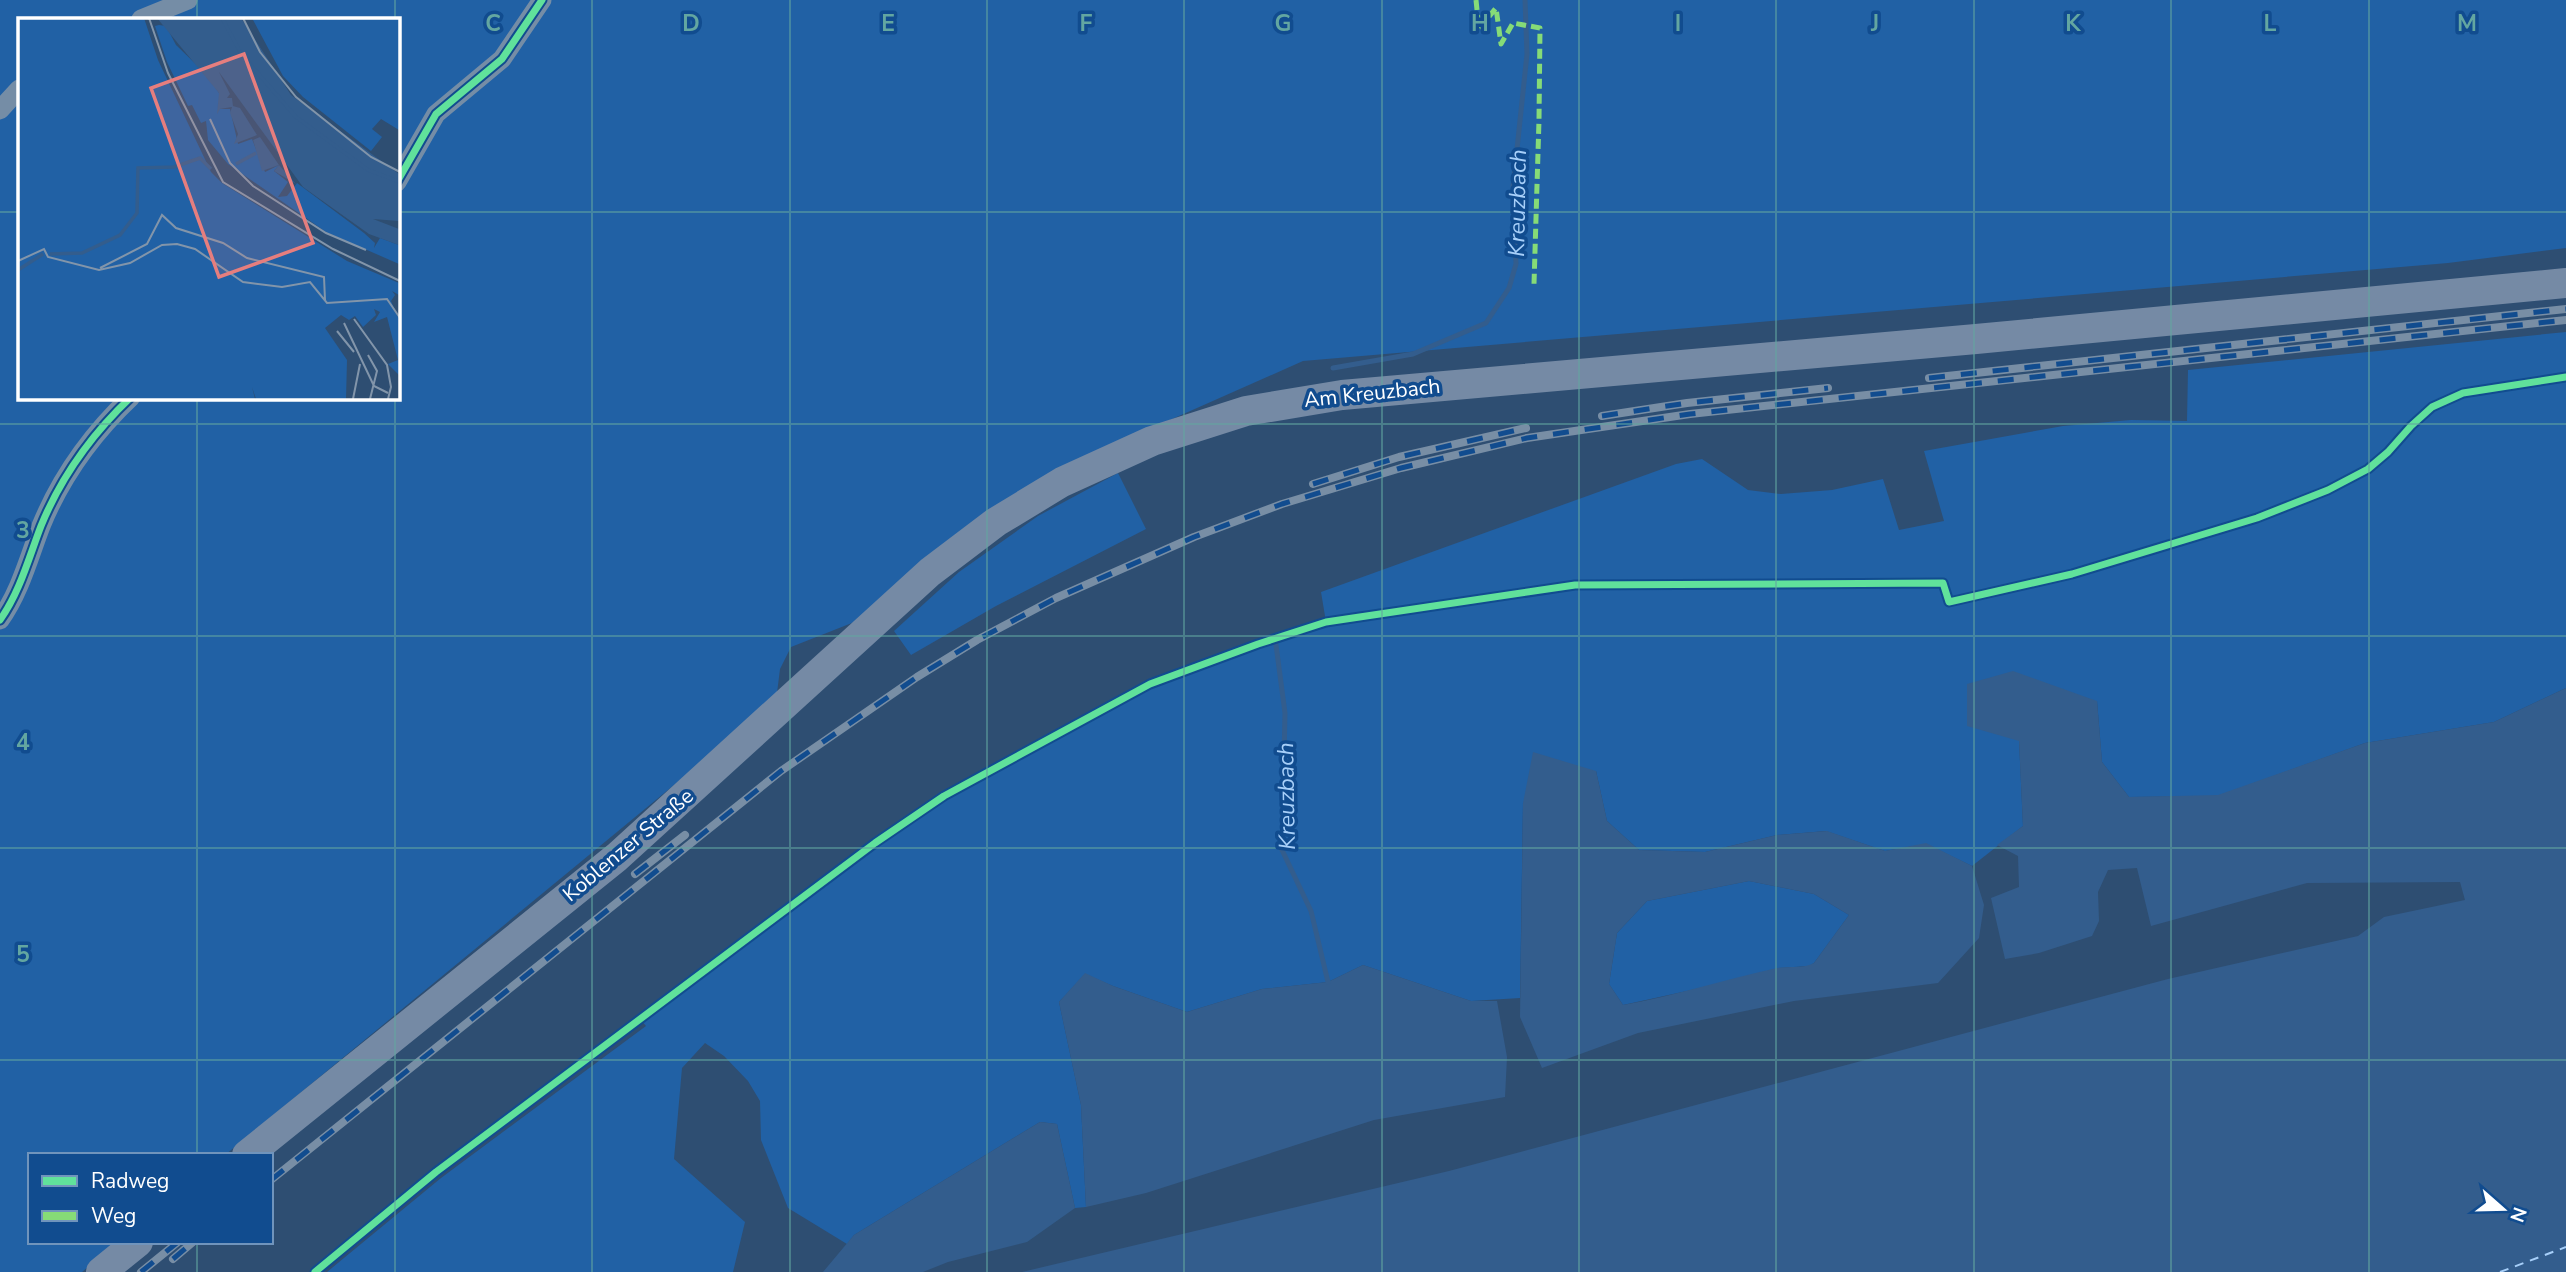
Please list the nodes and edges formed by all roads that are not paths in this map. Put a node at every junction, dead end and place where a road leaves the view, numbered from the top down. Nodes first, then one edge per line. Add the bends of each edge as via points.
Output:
1 (188, 0) edge
2 (541, 0) edge
3 (143, 18) edge
4 (18, 90) edge
5 (0, 110) edge
6 (399, 179) edge
7 (2566, 283) edge
8 (129, 399) edge
9 (996, 522) joint
10 (0, 620) edge
11 (249, 1153) edge
12 (136, 1244) edge
13 (101, 1272) edge

1 - 3 street
2 - 6 street via 502,59 436,114
4 - 5 street
7 - 9 main road, Am Kreuzbach via 1354,393 1214,420 1121,453
8 - 10 street via 62,483
9 - 11 main road, Koblenzer Straße via 921,580 617,857
12 - 13 main road

